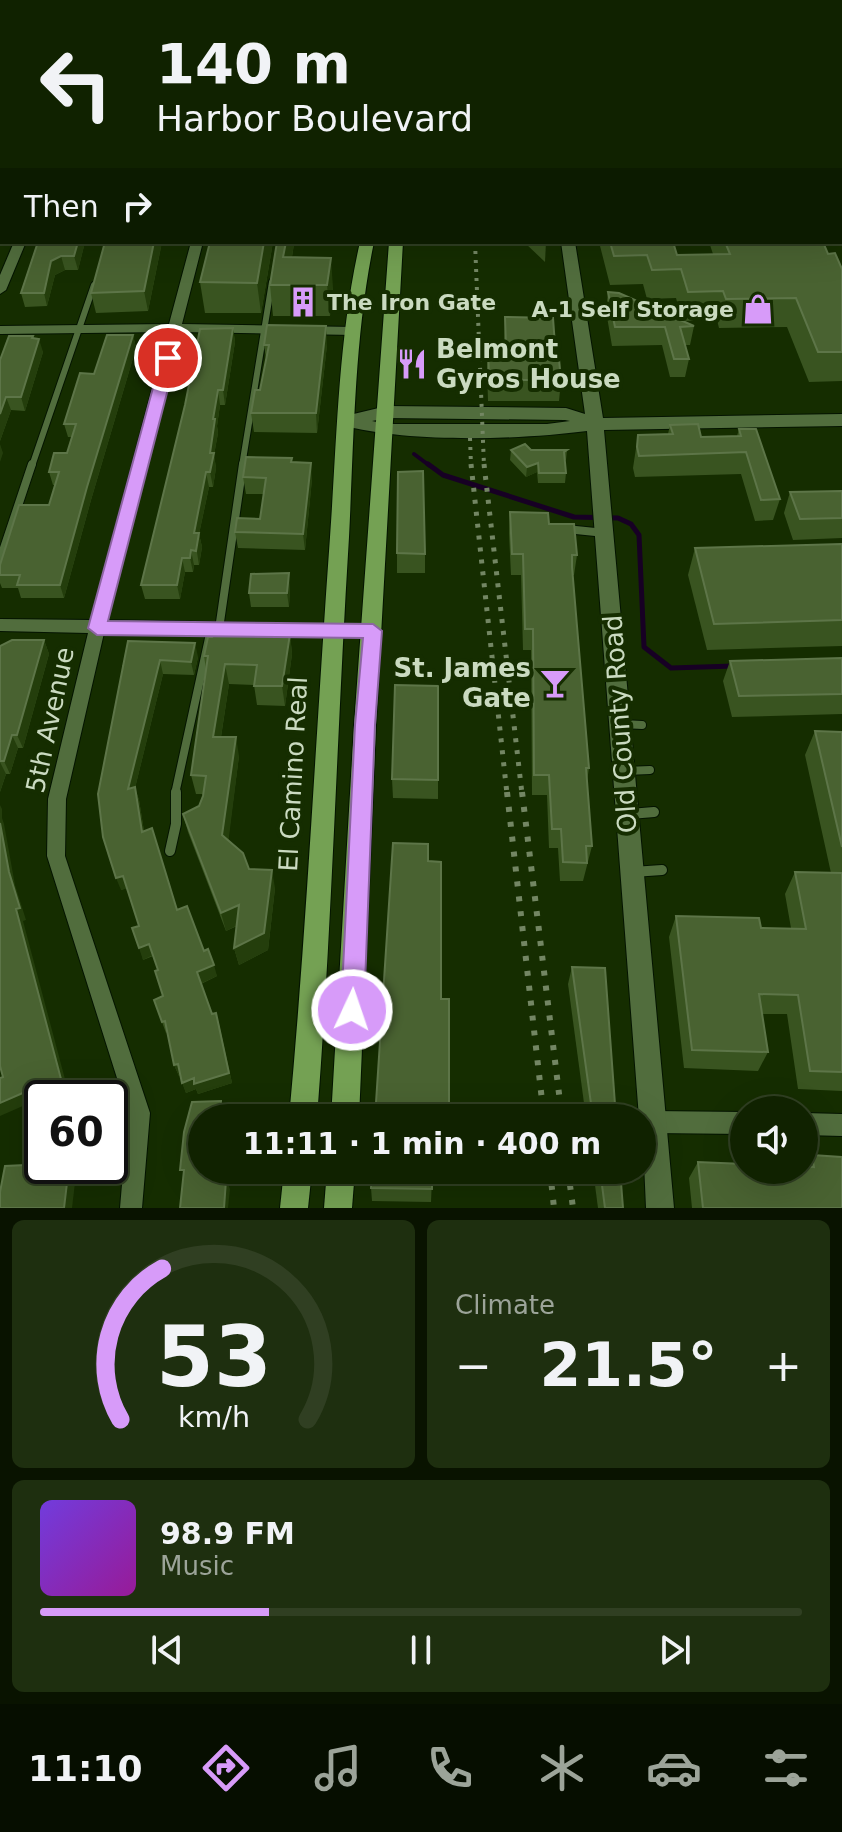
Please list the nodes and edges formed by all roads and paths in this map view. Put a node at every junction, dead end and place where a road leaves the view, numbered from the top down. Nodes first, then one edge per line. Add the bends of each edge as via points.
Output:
1 (19, 244) edge
2 (197, 244) edge
3 (367, 244) edge
4 (396, 244) edge
5 (568, 244) edge
6 (274, 269) edge
7 (97, 273) edge
8 (0, 290) edge
9 (176, 328) junction
10 (0, 330) edge
11 (80, 330) junction
12 (263, 330) junction
13 (354, 331) junction
14 (842, 420) edge
15 (347, 421) junction
16 (386, 421) junction
17 (595, 424) junction
18 (604, 522) junction
19 (562, 528) edge
20 (0, 560) edge
21 (0, 625) edge
22 (97, 628) junction
23 (215, 629) junction
24 (334, 631) junction
25 (373, 631) junction
26 (650, 770) dead end
27 (624, 771) junction
28 (654, 812) dead end
29 (627, 814) junction
30 (170, 851) dead end
31 (662, 870) dead end
32 (632, 872) junction
33 (304, 1104) edge
34 (346, 1104) edge
35 (651, 1104) edge
36 (656, 1122) edge
37 (730, 1123) edge
38 (818, 1124) edge
39 (842, 1125) edge
40 (656, 1165) edge
41 (297, 1184) edge
42 (340, 1184) edge
43 (131, 1208) edge
44 (294, 1208) edge
45 (338, 1208) edge
46 (660, 1208) edge

1 - 8 street
2 - 9 street, 5th Avenue
3 - 13 main road, El Camino Real
4 - 16 main road
5 - 17 main road, Old County Road
6 - 12 lane
7 - 11 lane
9 - 11 street
9 - 12 street
9 - 22 street, 5th Avenue
10 - 11 street
11 - 20 lane
12 - 13 street
12 - 23 lane
13 - 15 main road, El Camino Real
14 - 17 main road
15 - 16 main road
15 - 24 main road, El Camino Real
16 - 17 main road via 567,430
16 - 25 main road
17 - 18 main road, Old County Road
18 - 19 lane
18 - 27 main road, Old County Road via 631,724
21 - 22 street
22 - 23 street
22 - 43 street, 5th Avenue via 57,799 56,856 139,1113
23 - 24 street
23 - 30 lane via 175,795
24 - 25 street
24 - 33 main road, El Camino Real
25 - 34 main road
26 - 27 lane
27 - 29 main road, Old County Road
28 - 29 lane
29 - 32 main road, Old County Road
31 - 32 lane
32 - 35 main road, Old County Road
36 - 37 street
38 - 39 street
40 - 46 main road, Old County Road
41 - 44 main road
42 - 45 main road

